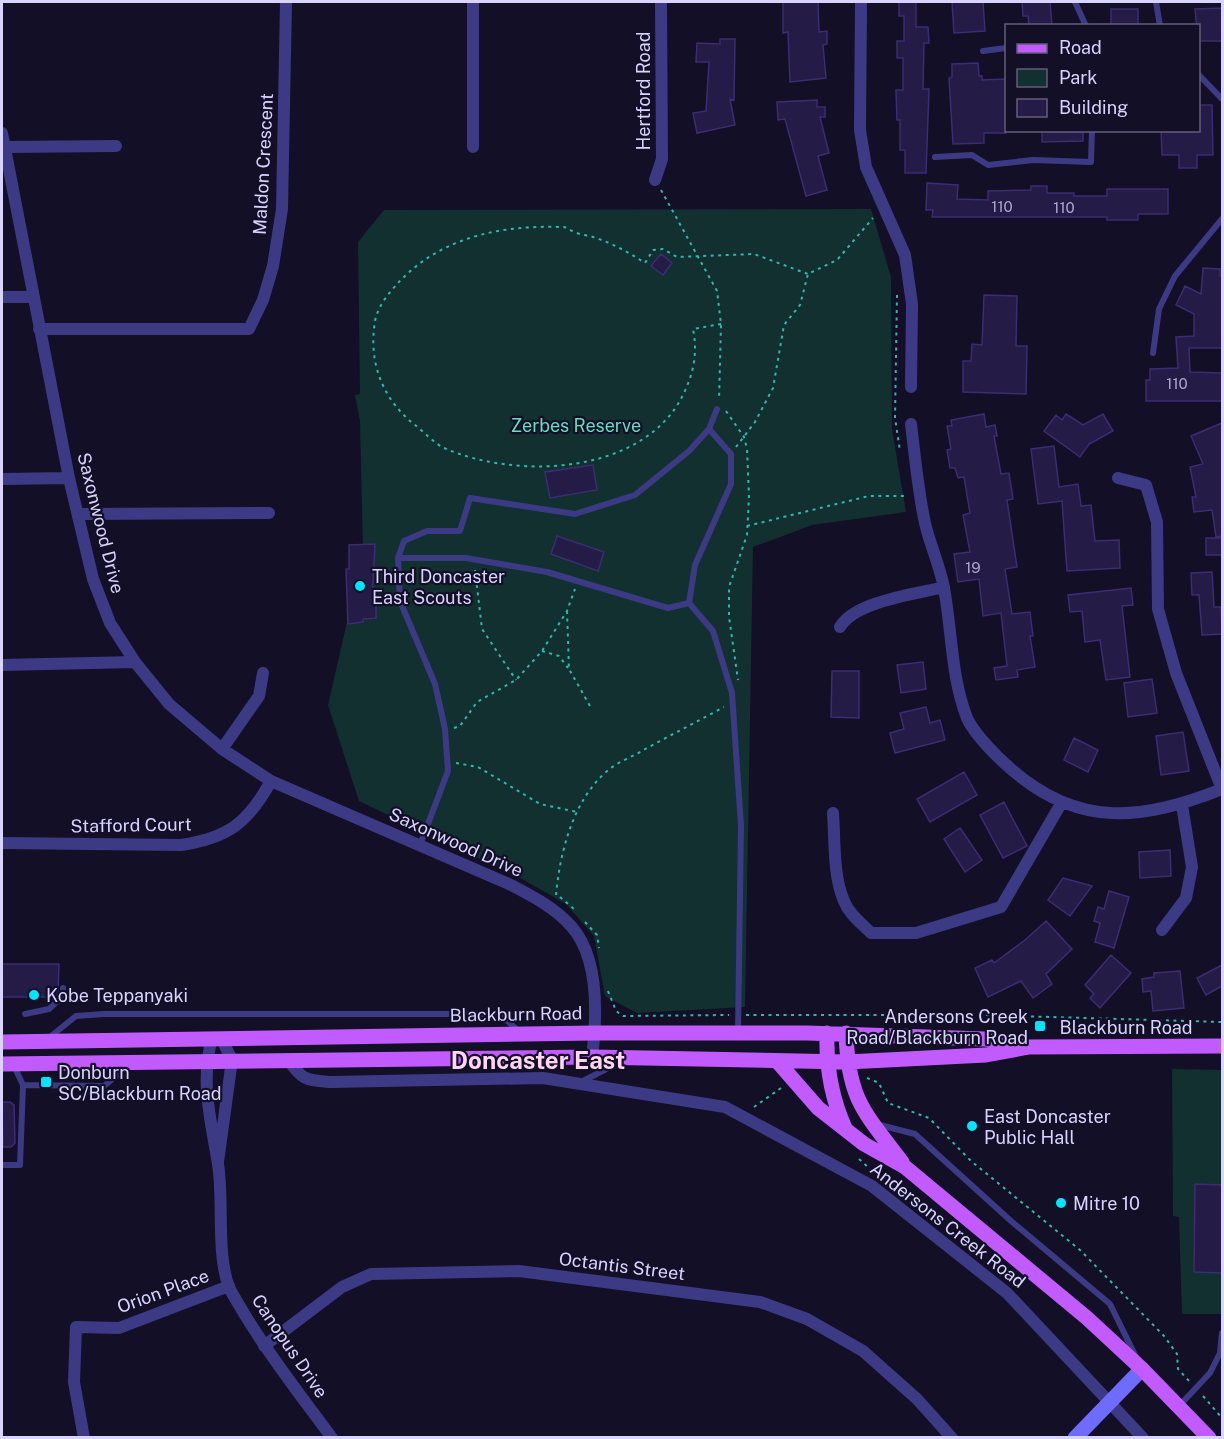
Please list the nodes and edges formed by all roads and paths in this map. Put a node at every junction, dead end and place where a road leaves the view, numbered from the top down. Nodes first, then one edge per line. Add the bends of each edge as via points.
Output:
1 (285, 2) edge
2 (473, 2) edge
3 (661, 2) edge
4 (861, 2) edge
5 (1075, 2) edge
6 (1156, 2) edge
7 (1085, 24) edge
8 (1160, 24) edge
9 (1005, 48) edge
10 (982, 51) dead end
11 (1200, 76) edge
12 (1222, 99) edge
13 (1092, 132) edge
14 (2, 133) edge
15 (4, 147) junction
16 (116, 147) dead end
17 (473, 147) dead end
18 (935, 157) dead end
19 (655, 180) joint
20 (882, 207) junction
21 (1222, 219) edge
22 (698, 254) junction
23 (808, 274) junction
24 (2, 297) edge
25 (33, 297) junction
26 (721, 324) junction
27 (39, 329) junction
28 (1153, 353) dead end
29 (911, 387) dead end
30 (718, 406) junction
31 (911, 424) dead end
32 (709, 429) junction
33 (744, 437) junction
34 (731, 454) junction
35 (2, 478) edge
36 (69, 478) junction
37 (1118, 478) dead end
38 (908, 496) dead end
39 (269, 513) dead end
40 (78, 514) junction
41 (747, 526) junction
42 (398, 558) junction
43 (474, 559) junction
44 (578, 581) junction
45 (944, 587) junction
46 (690, 603) junction
47 (567, 611) junction
48 (840, 627) dead end
49 (542, 651) junction
50 (135, 662) junction
51 (2, 665) edge
52 (569, 669) junction
53 (263, 673) dead end
54 (516, 680) junction
55 (730, 684) junction
56 (590, 706) dead end
57 (446, 729) junction
58 (222, 749) junction
59 (448, 764) junction
60 (271, 781) junction
61 (1222, 789) edge
62 (1062, 802) junction
63 (1182, 805) junction
64 (578, 812) junction
65 (833, 813) dead end
66 (2, 843) edge
67 (420, 846) junction
68 (556, 895) dead end
69 (1162, 930) dead end
70 (63, 988) dead end
71 (612, 1000) dead end
72 (25, 1014) dead end
73 (739, 1014) junction
74 (1222, 1022) edge
75 (595, 1033) junction
76 (738, 1033) junction
77 (827, 1033) junction
78 (846, 1033) junction
79 (523, 1034) junction
80 (216, 1038) junction
81 (98, 1041) junction
82 (2, 1042) edge
83 (45, 1042) junction
84 (1222, 1046) edge
85 (1029, 1047) junction
86 (592, 1057) junction
87 (632, 1057) junction
88 (288, 1059) junction
89 (232, 1060) junction
90 (777, 1060) junction
91 (206, 1061) junction
92 (826, 1061) junction
93 (135, 1062) junction
94 (847, 1062) junction
95 (100, 1063) junction
96 (7, 1064) edge
97 (849, 1077) junction
98 (795, 1080) junction
99 (579, 1084) junction
100 (23, 1085) junction
101 (741, 1115) junction
102 (872, 1123) junction
103 (845, 1128) junction
104 (218, 1164) junction
105 (2, 1165) edge
106 (905, 1167) junction
107 (229, 1286) junction
108 (1222, 1333) edge
109 (264, 1346) junction
110 (1142, 1369) junction
111 (1196, 1388) junction
112 (1108, 1400) junction
113 (1179, 1406) junction
114 (1222, 1418) edge
115 (84, 1437) edge
116 (332, 1437) edge
117 (952, 1437) edge
118 (1075, 1437) edge
119 (1143, 1437) edge
120 (1209, 1437) edge

1 - 27 street, Maldon Crescent via 282,209 273,266 249,329
2 - 17 street
3 - 19 street, Hertford Road via 662,159
4 - 20 street via 860,130 866,167
5 - 7 lane
6 - 8 lane
9 - 10 lane
11 - 12 lane
13 - 18 lane via 1092,162 1033,160 988,165 972,154
14 - 15 street, Saxonwood Drive
15 - 16 street
15 - 25 street, Saxonwood Drive
19 - 22 path
20 - 23 path via 837,260
20 - 29 street via 905,255 912,304
21 - 28 lane via 1175,276 1159,309
22 - 23 path via 754,254
22 - 26 path via 717,291
22 - 26 path via 677,257 663,249 653,250 645,263 616,246 561,227 525,225 453,243 416,266 382,302 374,326 375,368 398,408 441,447 502,464 539,468 569,465 633,445 662,423 682,398 693,369 693,328
23 - 33 path via 800,305 784,325 773,388
24 - 25 street
25 - 27 street, Saxonwood Drive
26 - 30 path
27 - 36 street, Saxonwood Drive
30 - 32 lane
30 - 33 path
31 - 45 street via 925,523
32 - 34 lane
32 - 42 lane via 689,451 635,495 575,514 470,498 460,531 427,531 404,541
33 - 34 path
33 - 41 path via 749,496
34 - 46 lane via 730,484 695,565
35 - 36 street
36 - 40 street, Saxonwood Drive
37 - 61 street via 1146,485 1156,522 1158,609 1176,673
38 - 41 path via 869,496
39 - 40 street
40 - 50 street, Saxonwood Drive via 93,579 110,622
41 - 55 path via 729,587 729,618 739,680
42 - 43 lane
42 - 57 lane via 400,602 435,684
43 - 44 lane
43 - 54 path via 482,629
44 - 46 lane via 668,608
44 - 47 path
45 - 48 street via 870,605
45 - 62 street via 953,657 968,719 999,759 1035,790
46 - 55 lane via 713,631
47 - 49 path
47 - 52 path
49 - 52 path via 559,656
49 - 54 path
50 - 51 street
50 - 58 street, Saxonwood Drive via 169,704
52 - 56 path
53 - 58 street via 259,696
54 - 57 path via 477,702 460,726
55 - 64 path via 721,688 724,706 611,768
55 - 73 lane via 741,826
57 - 59 lane
58 - 60 street, Saxonwood Drive
59 - 64 path via 478,767 540,804
59 - 67 lane
60 - 66 street, Stafford Court via 256,808 234,828 208,841 181,845
60 - 67 street, Saxonwood Drive
61 - 63 street
62 - 63 street via 1104,813 1148,813
62 - 65 street via 1001,907 916,933 871,933 854,916 844,901 838,879
63 - 69 street via 1192,867 1186,898
64 - 68 path via 564,848
67 - 75 street, Saxonwood Drive via 542,901 573,927 585,950 592,977
70 - 72 lane via 63,996 49,1009
71 - 73 path via 623,1016
73 - 74 path via 982,1015
73 - 76 lane
75 - 76 main road, Blackburn Road
75 - 79 main road, Blackburn Road
75 - 86 street, Saxonwood Drive
76 - 77 main road, Blackburn Road
77 - 78 main road, Blackburn Road
77 - 92 main road
78 - 85 main road, Blackburn Road via 985,1039
78 - 94 main road, Andersons Creek Road
79 - 80 main road, Blackburn Road
79 - 83 lane via 499,1014 104,1014 76,1016
80 - 81 main road, Blackburn Road
80 - 89 street
80 - 91 street, Canopus Drive
81 - 83 main road, Blackburn Road
81 - 95 main road
82 - 83 main road, Blackburn Road
84 - 85 main road, Blackburn Road
85 - 94 main road, Blackburn Road via 986,1055
86 - 87 main road, Blackburn Road
86 - 88 main road, Blackburn Road
87 - 90 main road, Blackburn Road
87 - 99 lane
88 - 89 main road, Blackburn Road
88 - 99 street, Andersons Creek Road via 298,1075 320,1081 543,1078
89 - 91 main road, Blackburn Road
89 - 104 street, Canopus Drive
90 - 92 main road, Blackburn Road
90 - 98 main road, Andersons Creek Road
91 - 93 main road, Blackburn Road
91 - 104 street, Canopus Drive via 212,1143
92 - 94 main road, Blackburn Road
92 - 103 main road
93 - 95 main road, Blackburn Road
93 - 100 lane via 104,1086
94 - 97 main road, Andersons Creek Road
95 - 96 main road, Blackburn Road
96 - 100 lane
97 - 102 main road, Andersons Creek Road via 854,1094
97 - 111 path via 876,1080 888,1103 929,1118 971,1161 1080,1250 1164,1336 1177,1354 1178,1368
98 - 101 path
98 - 103 main road, Andersons Creek Road via 818,1108
99 - 101 street, Andersons Creek Road via 725,1107
100 - 105 lane via 20,1165
101 - 112 street, Andersons Creek Road via 873,1186 1007,1293
102 - 106 main road, Andersons Creek Road
102 - 110 lane via 915,1134 1110,1304
103 - 106 main road, Andersons Creek Road via 864,1144
104 - 107 street, Canopus Drive via 222,1246
106 - 110 main road, Andersons Creek Road via 1087,1318
107 - 109 street, Canopus Drive
107 - 115 street, Orion Place via 119,1328 76,1327 74,1382
108 - 111 lane via 1220,1353 1210,1373
109 - 116 street, Canopus Drive
109 - 117 street, Octantis Street via 342,1287 371,1274 519,1271 760,1302 807,1319 863,1351 917,1399
110 - 112 street
110 - 113 main road, Andersons Creek Road
111 - 113 lane
111 - 114 path
112 - 118 street
112 - 119 street, Andersons Creek Road
113 - 120 main road, Andersons Creek Road

